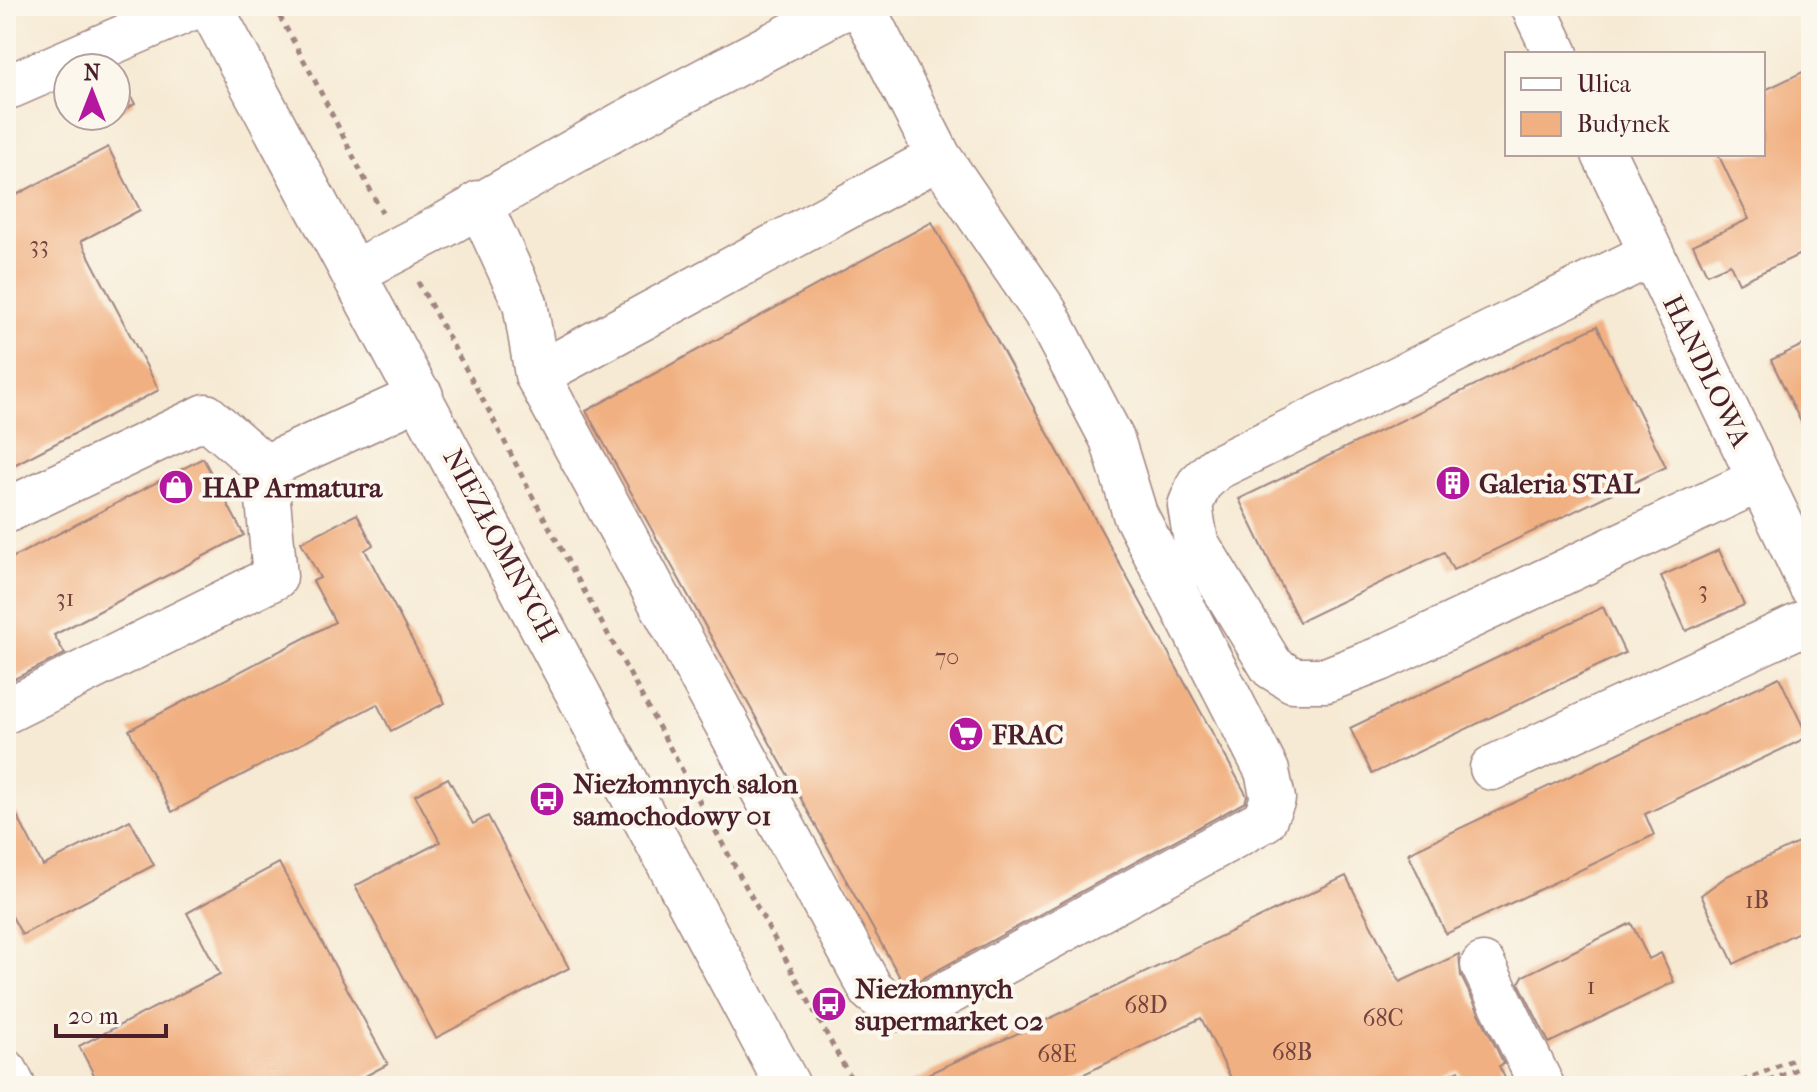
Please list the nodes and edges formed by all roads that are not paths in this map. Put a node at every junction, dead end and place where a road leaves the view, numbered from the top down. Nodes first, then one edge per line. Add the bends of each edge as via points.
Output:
1 (196, 6) edge
2 (210, 6) edge
3 (854, 6) edge
4 (862, 6) edge
5 (1533, 6) edge
6 (1555, 52) edge
7 (11, 86) dead end
8 (1605, 156) edge
9 (939, 157) junction
10 (479, 203) junction
11 (1651, 254) junction
12 (354, 272) junction
13 (537, 375) junction
14 (421, 396) junction
15 (265, 467) junction
16 (1759, 480) junction
17 (6, 511) edge
18 (1811, 586) edge
19 (1811, 620) edge
20 (6, 711) edge
21 (1492, 768) dead end
22 (1483, 965) dead end
23 (6, 1072) edge
24 (13, 1086) edge
25 (788, 1086) edge
26 (1542, 1086) edge

1 - 7 street
2 - 12 street, NIEZŁOMNYCH
3 - 10 street
4 - 9 street
5 - 6 street
8 - 11 street, HANDLOWA
9 - 13 street
9 - 13 street via 1045,312 1112,439 1135,514 1267,771 1273,799 1264,820 926,1005 896,1009 872,991
10 - 12 street
10 - 13 street via 525,303
11 - 16 street, HANDLOWA
11 - 16 street via 1216,468 1199,484 1190,506 1196,542 1272,667 1293,680 1326,680
12 - 14 street, NIEZŁOMNYCH
14 - 15 street
14 - 25 street, NIEZŁOMNYCH
15 - 17 street via 206,416
15 - 20 street via 275,577
16 - 18 street, HANDLOWA
19 - 21 street
22 - 26 street
23 - 24 street

